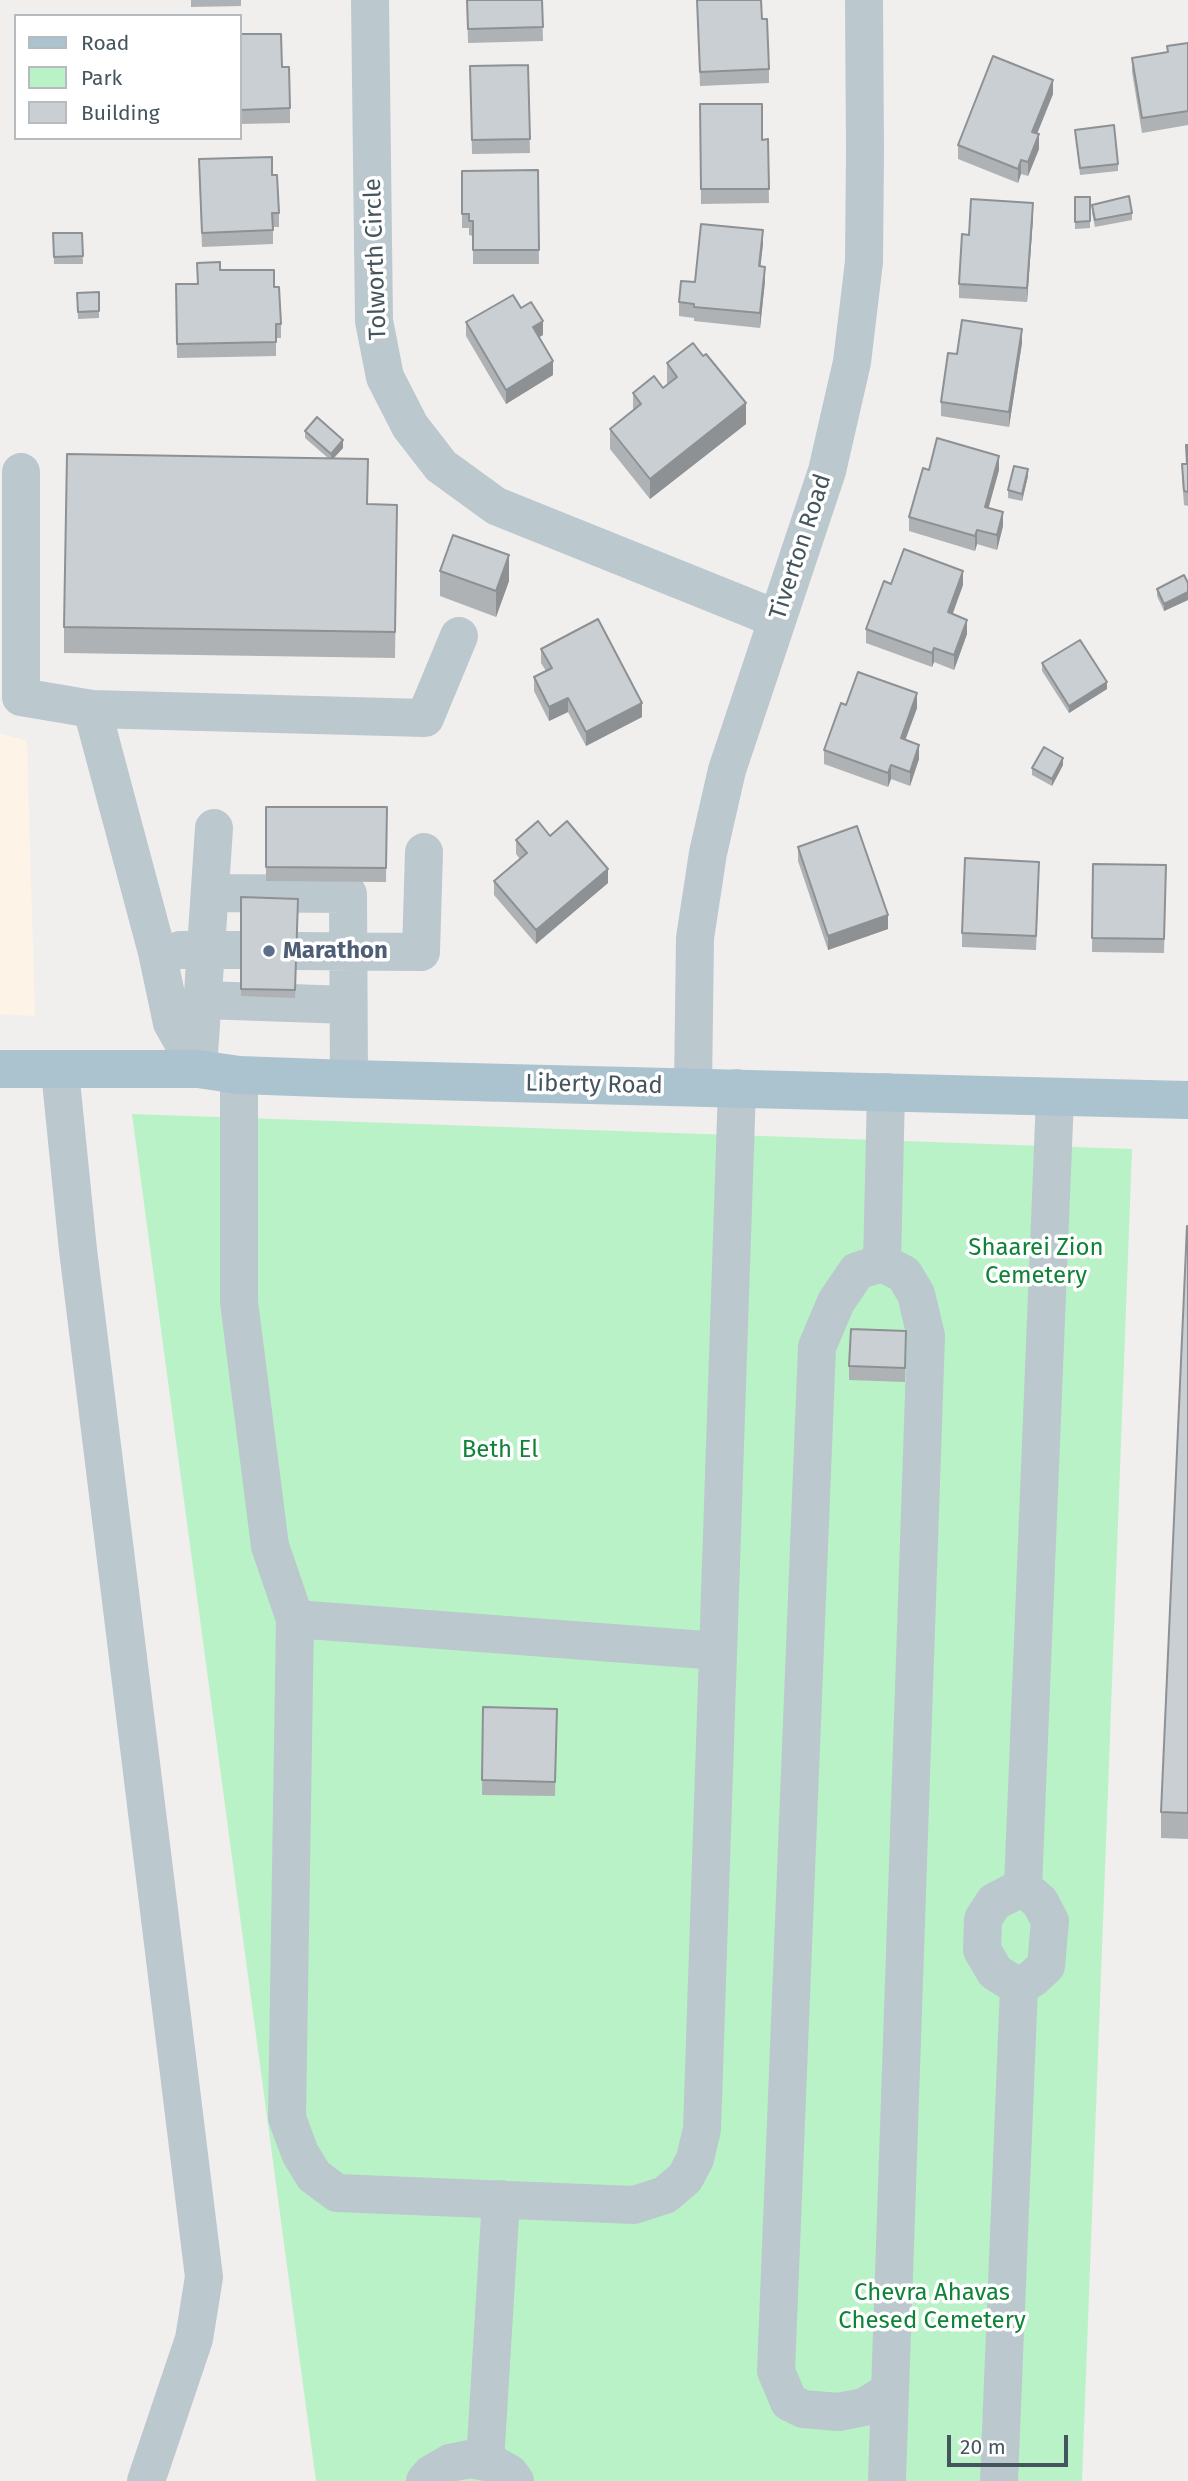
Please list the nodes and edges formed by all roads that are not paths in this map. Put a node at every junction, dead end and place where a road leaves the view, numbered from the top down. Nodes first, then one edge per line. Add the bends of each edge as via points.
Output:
1 (369, 0) edge
2 (864, 0) edge
3 (21, 472) dead end
4 (777, 619) junction
5 (459, 636) dead end
6 (92, 709) junction
7 (214, 828) dead end
8 (424, 852) dead end
9 (210, 893) junction
10 (223, 949) junction
11 (349, 950) junction
12 (157, 951) junction
13 (297, 951) edge
14 (203, 1000) junction
15 (348, 1005) junction
16 (0, 1069) edge
17 (198, 1069) junction
18 (60, 1071) junction
19 (239, 1075) junction
20 (349, 1079) junction
21 (693, 1087) junction
22 (737, 1088) junction
23 (886, 1092) junction
24 (1055, 1097) junction
25 (1188, 1100) edge
26 (882, 1263) junction
27 (295, 1619) junction
28 (718, 1651) junction
29 (1023, 1887) junction
30 (1019, 1987) junction
31 (501, 2200) junction
32 (890, 2391) junction
33 (500, 2472) edge
34 (146, 2481) edge
35 (425, 2481) edge
36 (887, 2481) edge
37 (999, 2481) edge

1 - 4 street, Tolworth Circle via 374,321 385,377 410,426 441,466 496,506
2 - 4 street, Tiverton Road via 863,262 852,362 827,471
3 - 6 street via 21,697
4 - 21 street, Tiverton Road via 727,770 708,853 695,938
5 - 6 street via 425,718
6 - 12 street
7 - 9 street
8 - 11 street via 421,953
9 - 10 street
9 - 11 street via 348,894
10 - 12 street
10 - 14 street
11 - 13 street
11 - 15 street
12 - 17 street via 172,1023
14 - 15 street
14 - 17 street
15 - 20 street
16 - 18 main road, Liberty Road
17 - 18 main road, Liberty Road
17 - 19 main road, Liberty Road
18 - 34 street via 204,2277 194,2339
19 - 20 main road, Liberty Road
19 - 27 street via 239,1302 270,1546
20 - 21 main road, Liberty Road
21 - 22 main road, Liberty Road
22 - 23 main road, Liberty Road
22 - 28 street
23 - 24 main road, Liberty Road
23 - 26 street
24 - 25 main road, Liberty Road
24 - 29 street
26 - 32 street via 904,1274 916,1294 926,1336
26 - 32 street via 858,1270 836,1302 817,1347 776,2371 789,2402 803,2409 838,2412 864,2407
27 - 28 street
27 - 31 street via 287,2119 314,2176 337,2193
28 - 31 street via 702,2129 695,2159 685,2178 665,2195 634,2205
29 - 30 street via 1040,1902 1050,1921 1046,1966
29 - 30 street via 994,1902 984,1919 982,1950 995,1972
30 - 37 street
31 - 33 street
32 - 36 street
33 - 35 street via 470,2459 450,2463

